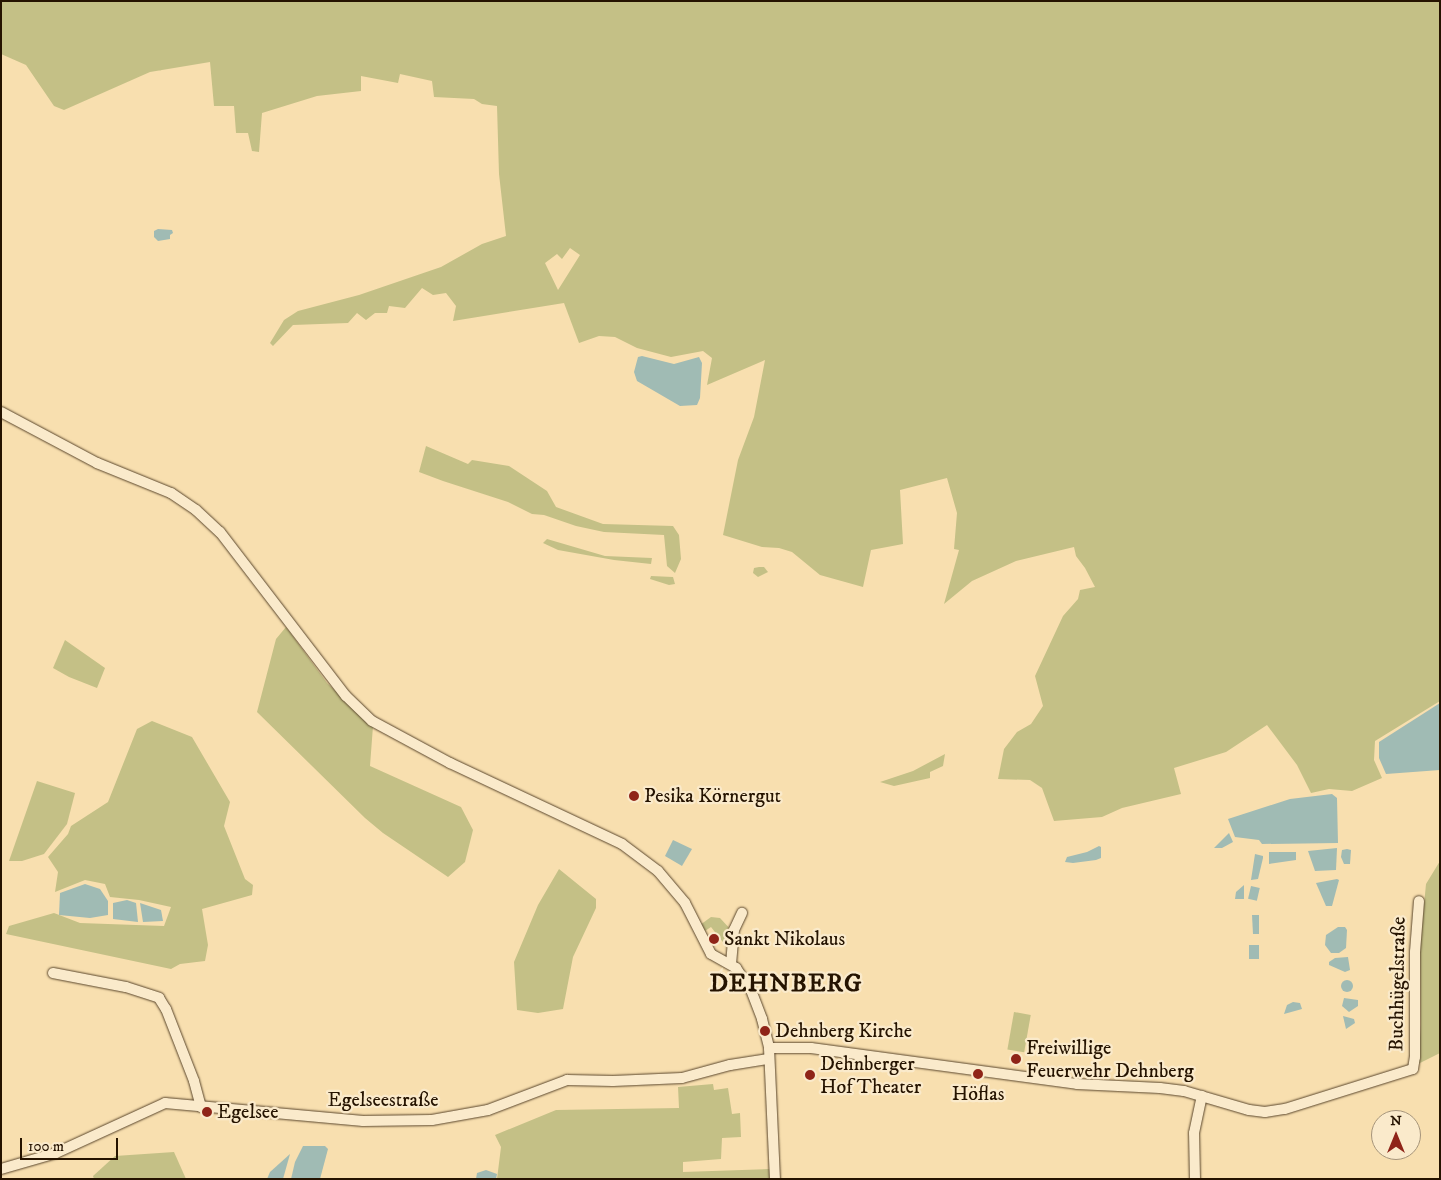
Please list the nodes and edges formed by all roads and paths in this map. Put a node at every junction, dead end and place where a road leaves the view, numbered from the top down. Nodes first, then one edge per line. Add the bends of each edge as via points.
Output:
1 (5, 413) edge
2 (1419, 900) dead end
3 (742, 913) dead end
4 (731, 964) junction
5 (54, 973) dead end
6 (769, 1053) junction
7 (1202, 1096) junction
8 (201, 1108) junction
9 (1, 1169) edge
10 (775, 1179) edge
11 (1195, 1179) edge

1 - 4 street via 98,463 171,493 196,510 220,532 346,696 372,721 450,763 622,844 648,862 669,883 685,903 711,954
2 - 7 street, Buchhügelstraße via 1415,952 1415,1057 1412,1069 1266,1112
3 - 4 street via 734,930
4 - 6 street via 742,973 751,990 762,1019
5 - 8 street via 126,987 159,998 194,1081
6 - 7 street via 811,1048 1077,1084 1160,1088
6 - 8 street, Egelseestraße via 682,1078 567,1080 488,1110 432,1120 363,1121
6 - 10 street
7 - 11 street via 1194,1133
8 - 9 street, Egelseestraße via 165,1103 56,1153

